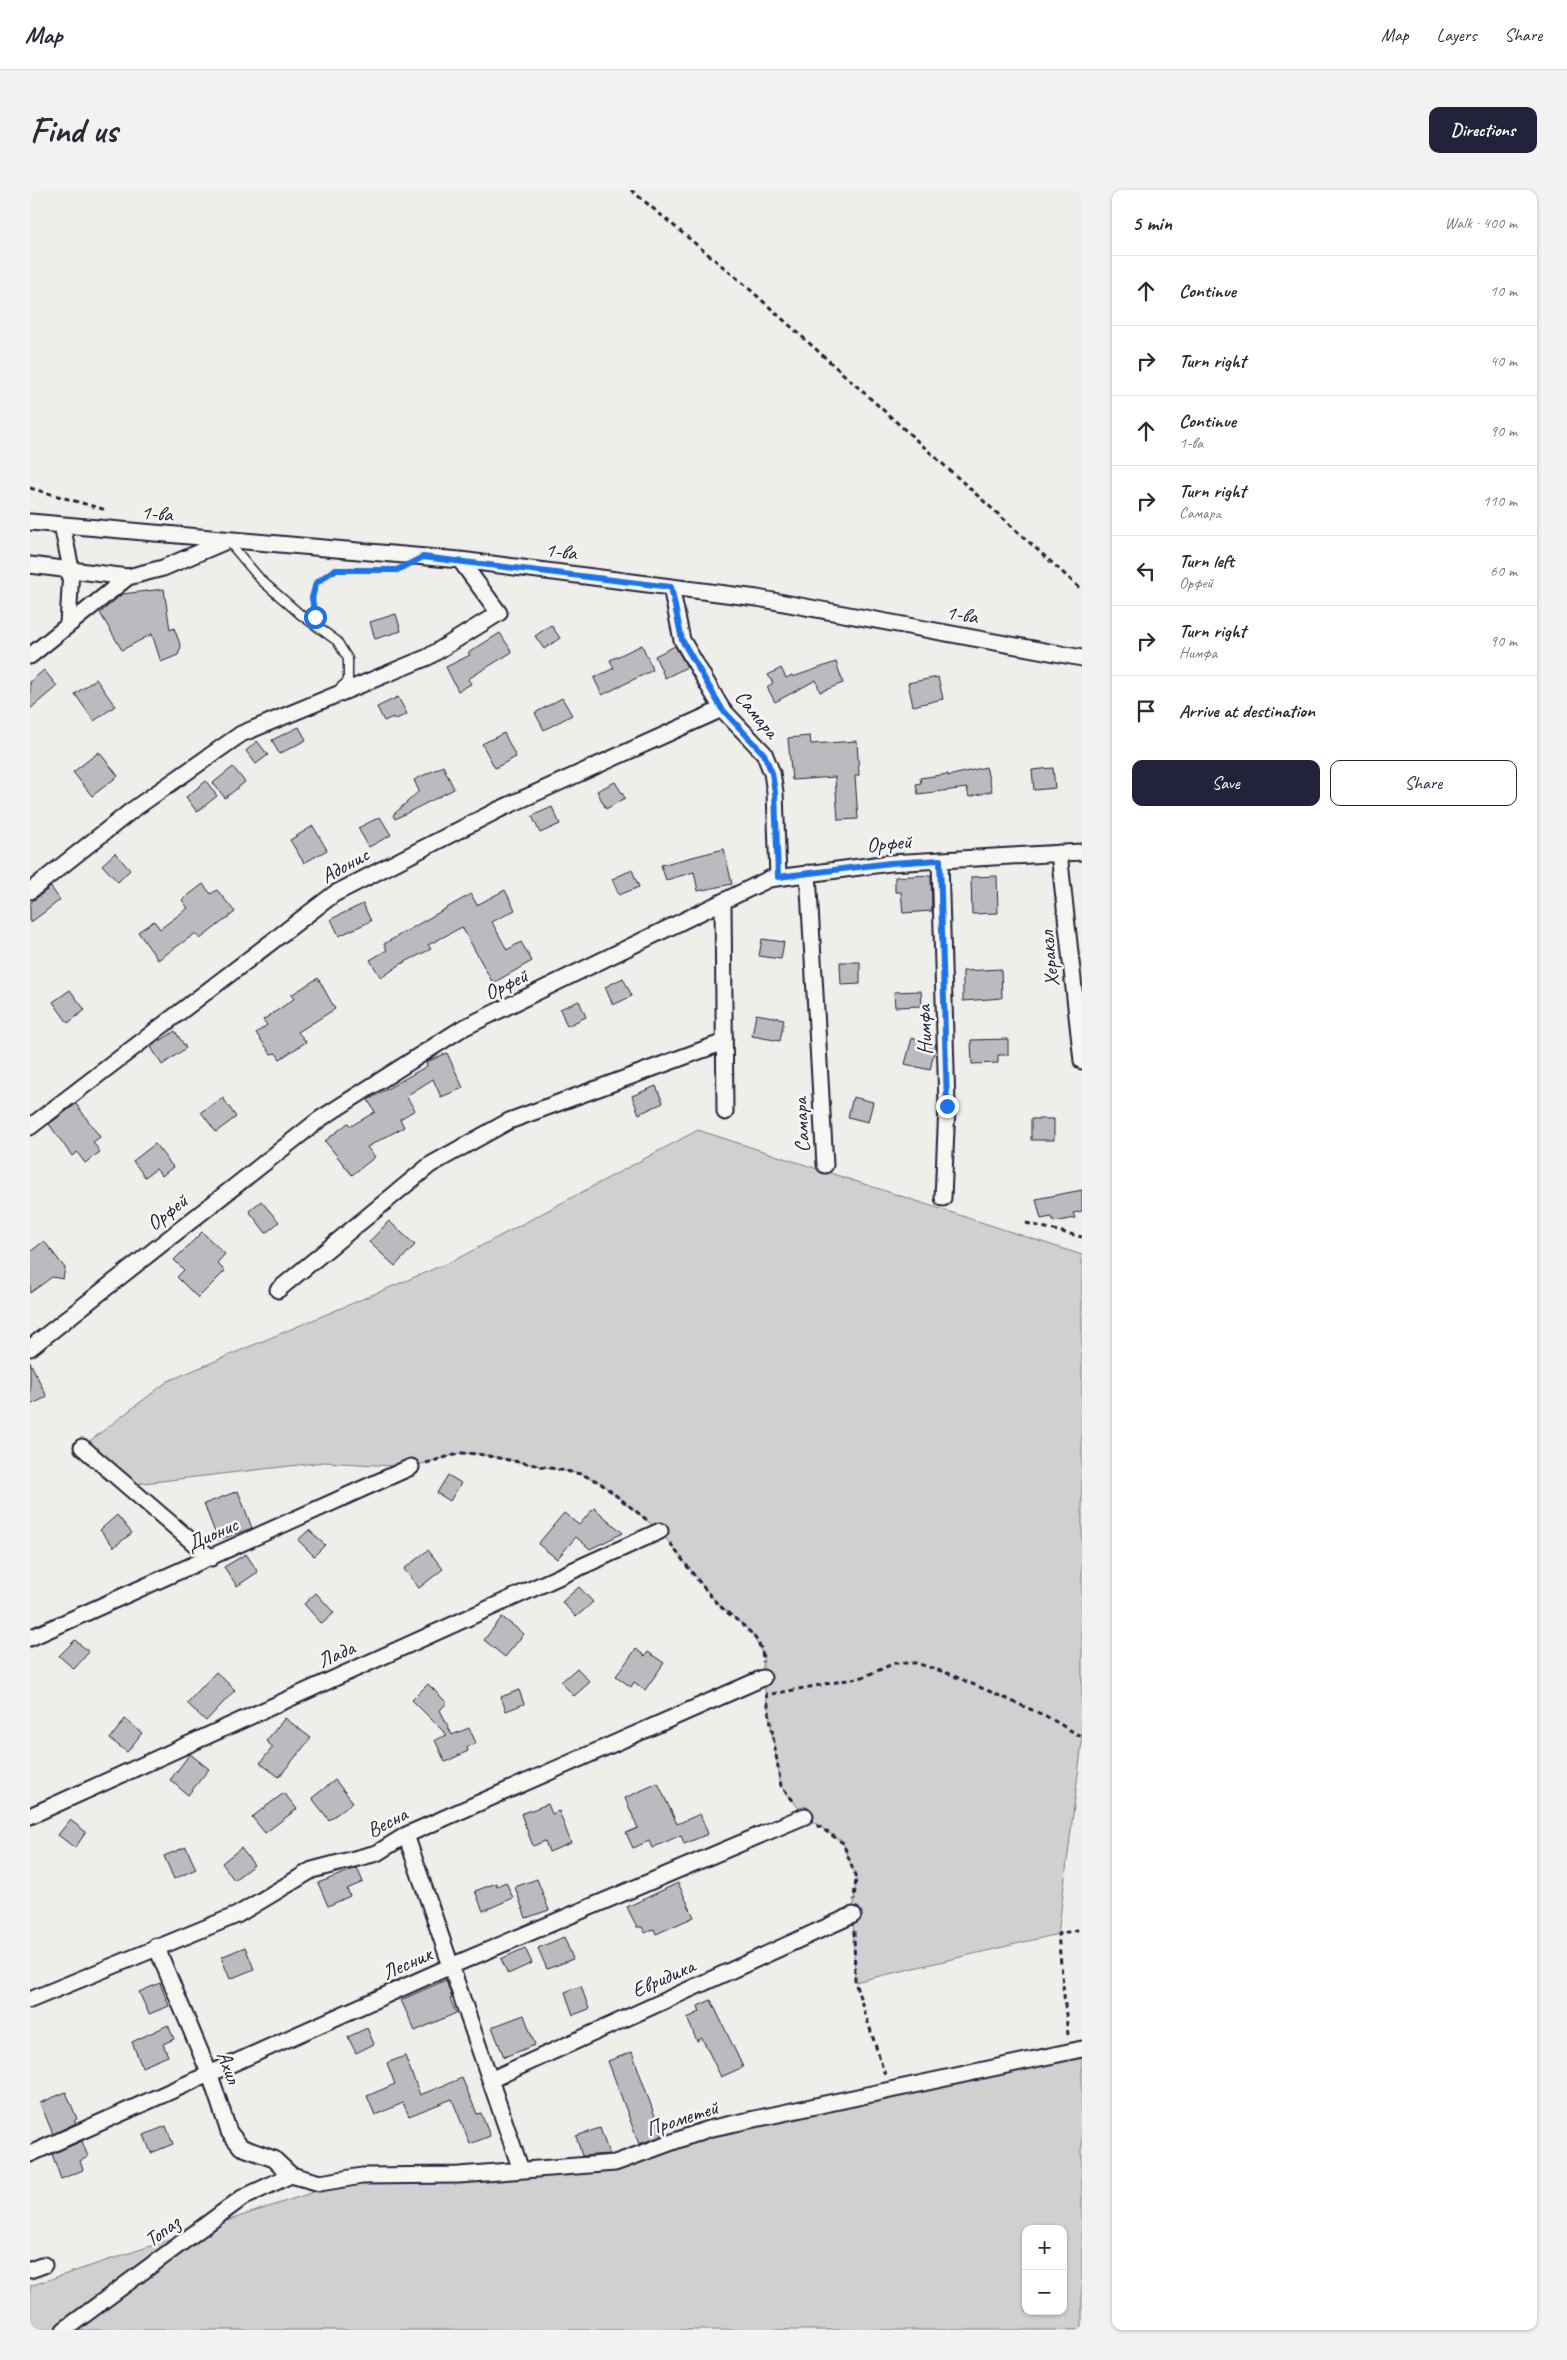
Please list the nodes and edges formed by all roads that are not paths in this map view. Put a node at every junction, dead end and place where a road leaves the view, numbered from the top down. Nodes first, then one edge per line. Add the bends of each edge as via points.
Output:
1 (30, 522) edge
2 (62, 525) junction
3 (228, 541) junction
4 (460, 560) junction
5 (30, 565) edge
6 (71, 569) junction
7 (128, 577) junction
8 (671, 587) junction
9 (68, 625) junction
10 (30, 656) edge
11 (1082, 658) edge
12 (323, 701) junction
13 (722, 709) junction
14 (1082, 852) edge
15 (1059, 853) junction
16 (940, 860) junction
17 (808, 873) junction
18 (778, 877) junction
19 (30, 891) edge
20 (724, 902) junction
21 (724, 1042) junction
22 (1082, 1061) edge
23 (725, 1112) dead end
24 (30, 1127) edge
25 (825, 1165) dead end
26 (942, 1198) dead end
27 (278, 1290) dead end
28 (30, 1348) edge
29 (82, 1447) dead end
30 (411, 1466) dead end
31 (660, 1531) dead end
32 (211, 1558) junction
33 (30, 1638) edge
34 (763, 1678) dead end
35 (30, 1816) edge
36 (805, 1816) dead end
37 (406, 1835) junction
38 (853, 1915) dead end
39 (156, 1946) junction
40 (451, 1966) junction
41 (30, 2000) edge
42 (1076, 2050) edge
43 (210, 2075) junction
44 (490, 2080) junction
45 (30, 2154) edge
46 (521, 2170) junction
47 (291, 2175) junction
48 (64, 2330) edge

1 - 2 street, 1-ва
2 - 3 street, 1-ва
2 - 6 street
3 - 4 street, 1-ва
3 - 7 street via 163,568
3 - 12 lane via 261,580 336,641 348,659 348,681
4 - 8 street, 1-ва
4 - 12 street via 499,613 428,657
5 - 6 street
6 - 7 street
6 - 9 street
7 - 9 street
8 - 11 street, 1-ва via 757,598
8 - 13 street, Самара via 682,640
9 - 10 street
12 - 19 street via 241,734 131,811
13 - 18 street, Самара via 764,754 772,773
13 - 24 street, Адонис via 498,810 334,894
14 - 15 street, Орфей
15 - 16 street, Орфей
15 - 22 street, Херакъл
16 - 17 street, Орфей
16 - 26 street, Нимфа via 947,1106
17 - 18 street, Орфей
17 - 25 street, Самара
18 - 20 street, Орфей
20 - 21 street
20 - 28 street, Орфей via 461,1029 320,1119
21 - 23 street
21 - 27 street via 508,1121 430,1165
29 - 32 street
30 - 32 street, Дионис
31 - 35 street, Лада
32 - 33 street, Дионис
34 - 37 street, Весна
36 - 40 street, Лесник
37 - 39 street, Весна via 378,1853 312,1870 237,1915
37 - 40 street
38 - 44 street, Евридика
39 - 41 street, Весна
39 - 43 street, Ахил
40 - 43 street, Лесник
40 - 44 street
42 - 46 street, Прометей via 708,2129 615,2163
43 - 45 street, Лесник
43 - 47 street, Ахил via 229,2132 241,2146 274,2159
44 - 46 street
46 - 47 street, Прометей via 459,2175 362,2176 320,2183
47 - 48 street, Топаз via 242,2198

